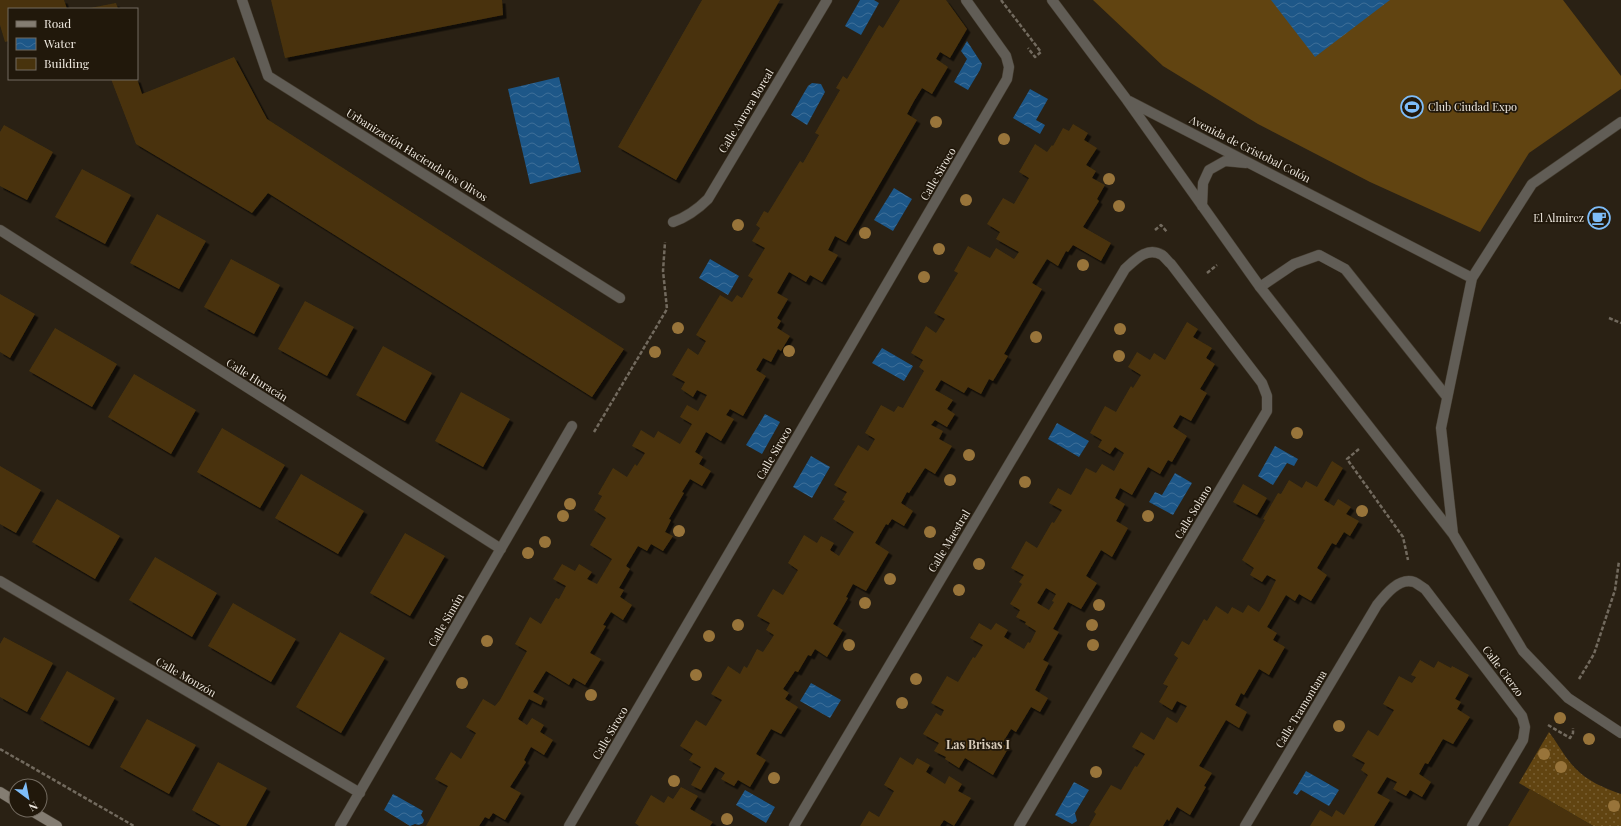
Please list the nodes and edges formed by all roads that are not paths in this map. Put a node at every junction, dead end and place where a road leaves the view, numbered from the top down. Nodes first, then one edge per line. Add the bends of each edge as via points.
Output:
1 (242, 0) edge
2 (827, 0) edge
3 (966, 0) edge
4 (1052, 0) edge
5 (1127, 100) junction
6 (1621, 122) edge
7 (1252, 164) junction
8 (1202, 206) junction
9 (673, 222) road end
10 (0, 230) edge
11 (1125, 269) joint
12 (1472, 278) junction
13 (1260, 287) junction
14 (620, 298) dead end
15 (1447, 397) junction
16 (572, 426) road end
17 (1452, 534) junction
18 (501, 549) junction
19 (0, 581) edge
20 (1377, 605) joint
21 (1621, 733) edge
22 (360, 793) junction
23 (44, 818) edge
24 (57, 826) edge
25 (340, 826) edge
26 (569, 826) edge
27 (794, 826) edge
28 (1019, 826) edge
29 (1245, 826) edge
30 (1472, 826) edge

1 - 14 street, Urbanización Hacienda los Olivos via 268,76
2 - 9 street, Calle Aurora Boreal via 708,198 697,210
3 - 26 street, Calle Siroco via 1006,56 1009,67 1007,79
4 - 5 street, Avenida de Cristobal Colón
5 - 7 street, Avenida de Cristobal Colón
5 - 8 street
6 - 12 street via 1532,184
7 - 8 street via 1225,161 1209,170 1203,182
7 - 12 street, Avenida de Cristobal Colón
8 - 13 street
10 - 18 street, Calle Huracán
11 - 27 street, Calle Maestral
11 - 28 street, Calle Solano via 1137,257 1150,252 1162,255 1171,264 1262,383 1267,396 1267,411
12 - 15 street
13 - 15 street via 1294,264 1319,255 1345,269
13 - 17 street
15 - 17 street via 1441,428
16 - 18 street, Calle Simún
17 - 21 street via 1523,650 1568,698
18 - 22 street, Calle Simún
19 - 22 street, Calle Monzón
20 - 29 street, Calle Tramontana
20 - 30 street, Calle Cierzo via 1389,591 1402,582 1413,582 1425,589 1522,716 1525,727 1523,740
22 - 25 street, Calle Simún
23 - 24 street

